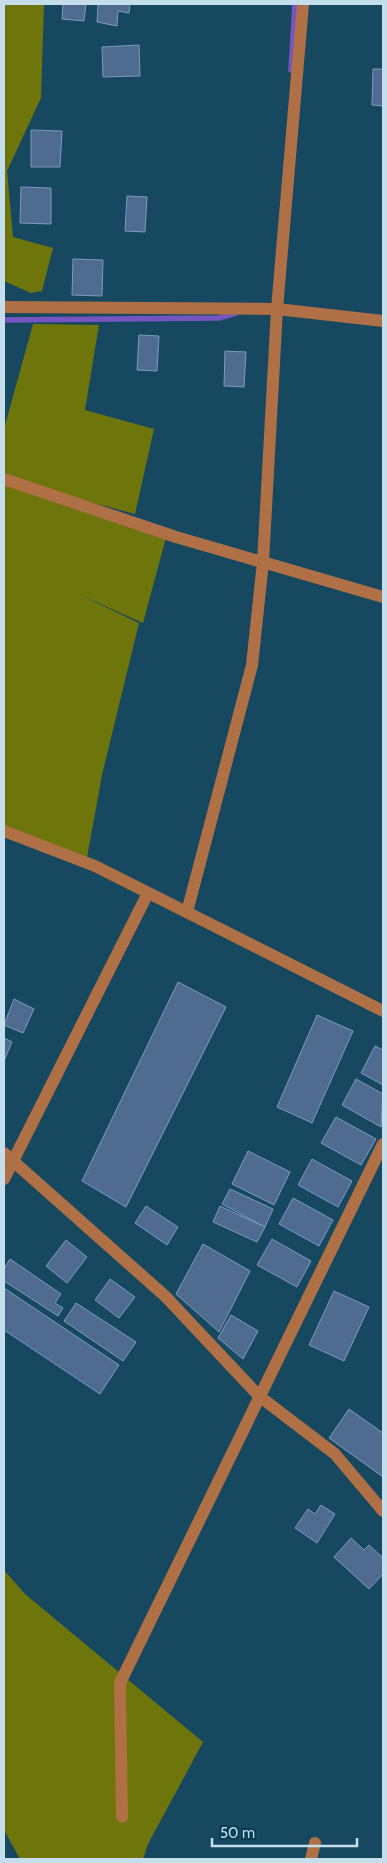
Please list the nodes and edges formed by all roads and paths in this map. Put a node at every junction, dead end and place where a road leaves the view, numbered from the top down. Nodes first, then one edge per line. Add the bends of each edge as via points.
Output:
1 (303, 4) edge
2 (4, 307) edge
3 (277, 309) junction
4 (383, 321) edge
5 (4, 479) edge
6 (263, 562) junction
7 (383, 597) edge
8 (4, 831) edge
9 (148, 892) junction
10 (187, 912) junction
11 (383, 1011) edge
12 (383, 1144) edge
13 (8, 1158) edge
14 (4, 1179) edge
15 (258, 1396) junction
16 (383, 1511) edge
17 (122, 1817) dead end
18 (315, 1843) dead end
19 (311, 1859) edge

1 - 3 street
2 - 3 street
3 - 4 street
3 - 6 street
5 - 6 street via 176,537
6 - 7 street
6 - 10 street via 252,665
8 - 9 street via 95,866
9 - 10 street
9 - 13 street
10 - 11 street
12 - 15 street
13 - 14 street
13 - 15 street via 165,1296
15 - 16 street via 335,1454
15 - 17 street via 120,1683
18 - 19 street

